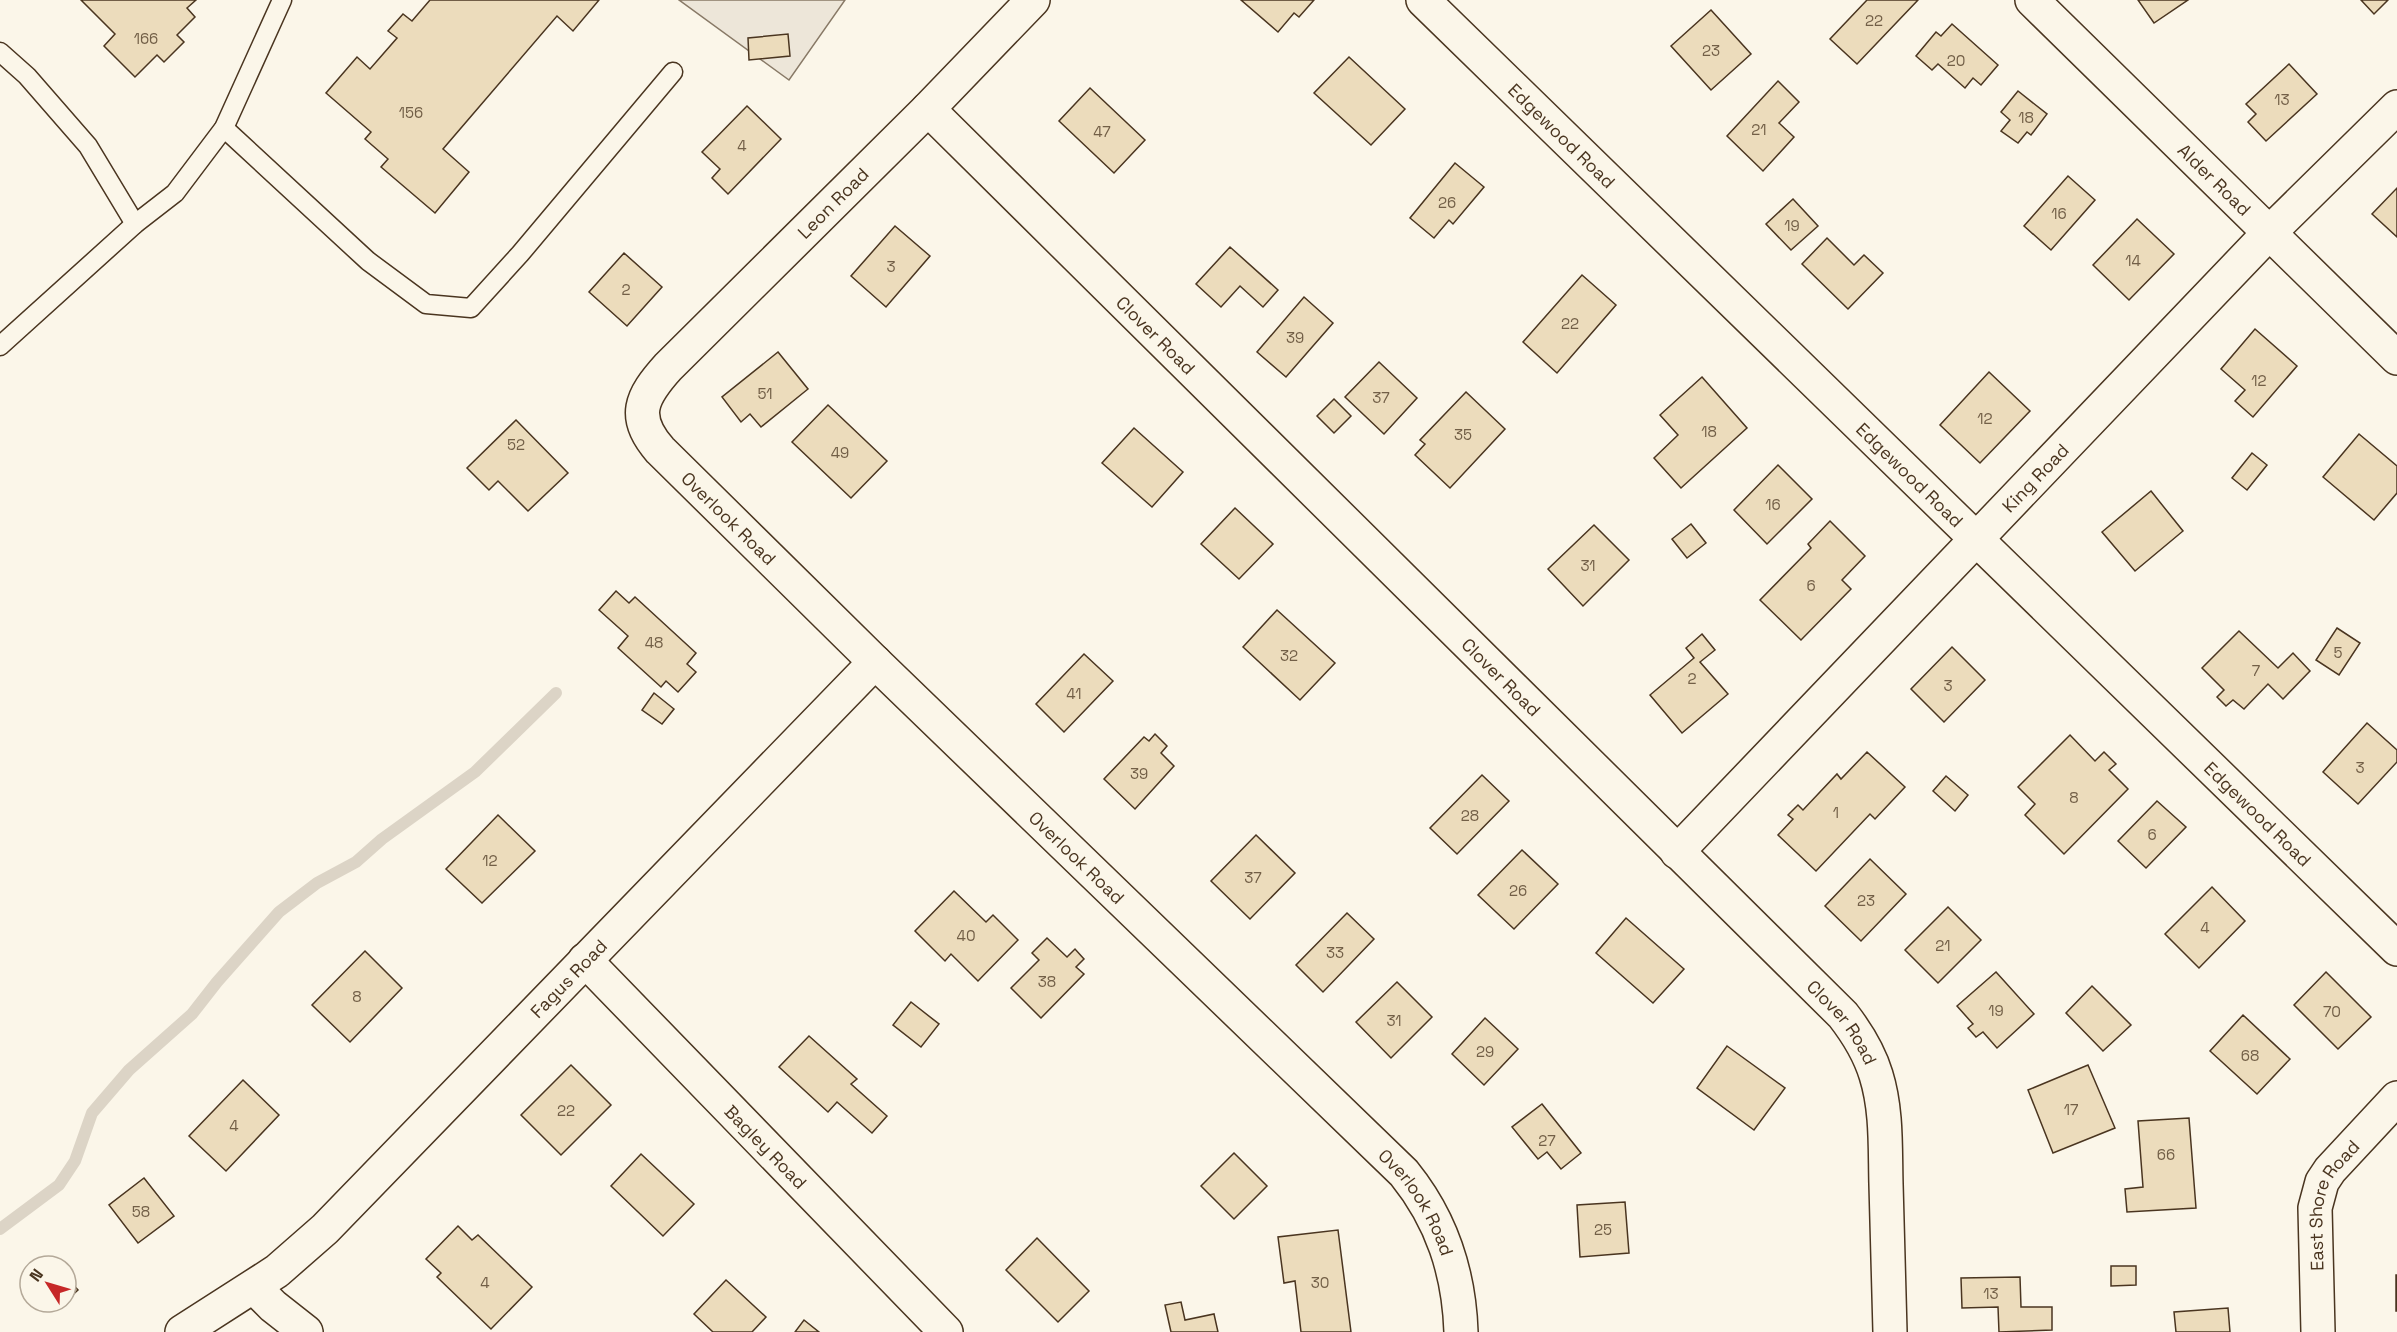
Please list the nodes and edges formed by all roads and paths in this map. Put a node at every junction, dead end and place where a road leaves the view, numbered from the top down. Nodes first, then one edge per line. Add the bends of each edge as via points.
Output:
1 (282, 0) edge
2 (1033, 0) edge
3 (1423, 0) edge
4 (2032, 0) edge
5 (0, 52) edge
6 (673, 72) dead end
7 (2397, 107) edge
8 (928, 109) junction
9 (224, 128) junction
10 (135, 224) junction
11 (2270, 233) junction
12 (0, 346) edge
13 (2397, 358) edge
14 (641, 411) joint
15 (1977, 540) junction
16 (875, 662) junction
17 (1677, 852) junction
18 (2397, 949) edge
19 (585, 960) junction
20 (2397, 1098) edge
21 (254, 1287) junction
22 (182, 1332) edge
23 (306, 1332) edge
24 (946, 1332) edge
25 (1461, 1332) edge
26 (1890, 1332) edge
27 (2318, 1332) edge

1 - 9 lane
2 - 8 street, Leon Road
3 - 15 street, Edgewood Road
4 - 11 street, Alder Road
5 - 10 lane via 27,76 88,146
6 - 9 lane via 471,308 426,304 368,261
7 - 11 street, King Road
8 - 14 street, Leon Road via 668,367 653,383
8 - 17 street, Clover Road
9 - 10 lane via 175,193
10 - 12 lane
11 - 13 street, Alder Road
11 - 15 street, King Road
14 - 16 street, Overlook Road via 642,424 660,450
15 - 17 street, King Road
15 - 18 street, Edgewood Road
16 - 19 street, Fagus Road
16 - 25 street, Overlook Road via 1404,1173 1420,1192 1443,1237 1457,1284
17 - 26 street, Clover Road via 1827,997 1858,1034 1869,1055 1882,1107 1885,1140
19 - 21 street, Fagus Road via 325,1229
19 - 24 street, Bagley Road
20 - 27 street, East Shore Road via 2322,1182 2315,1208
21 - 22 street, Fagus Road
21 - 23 street

